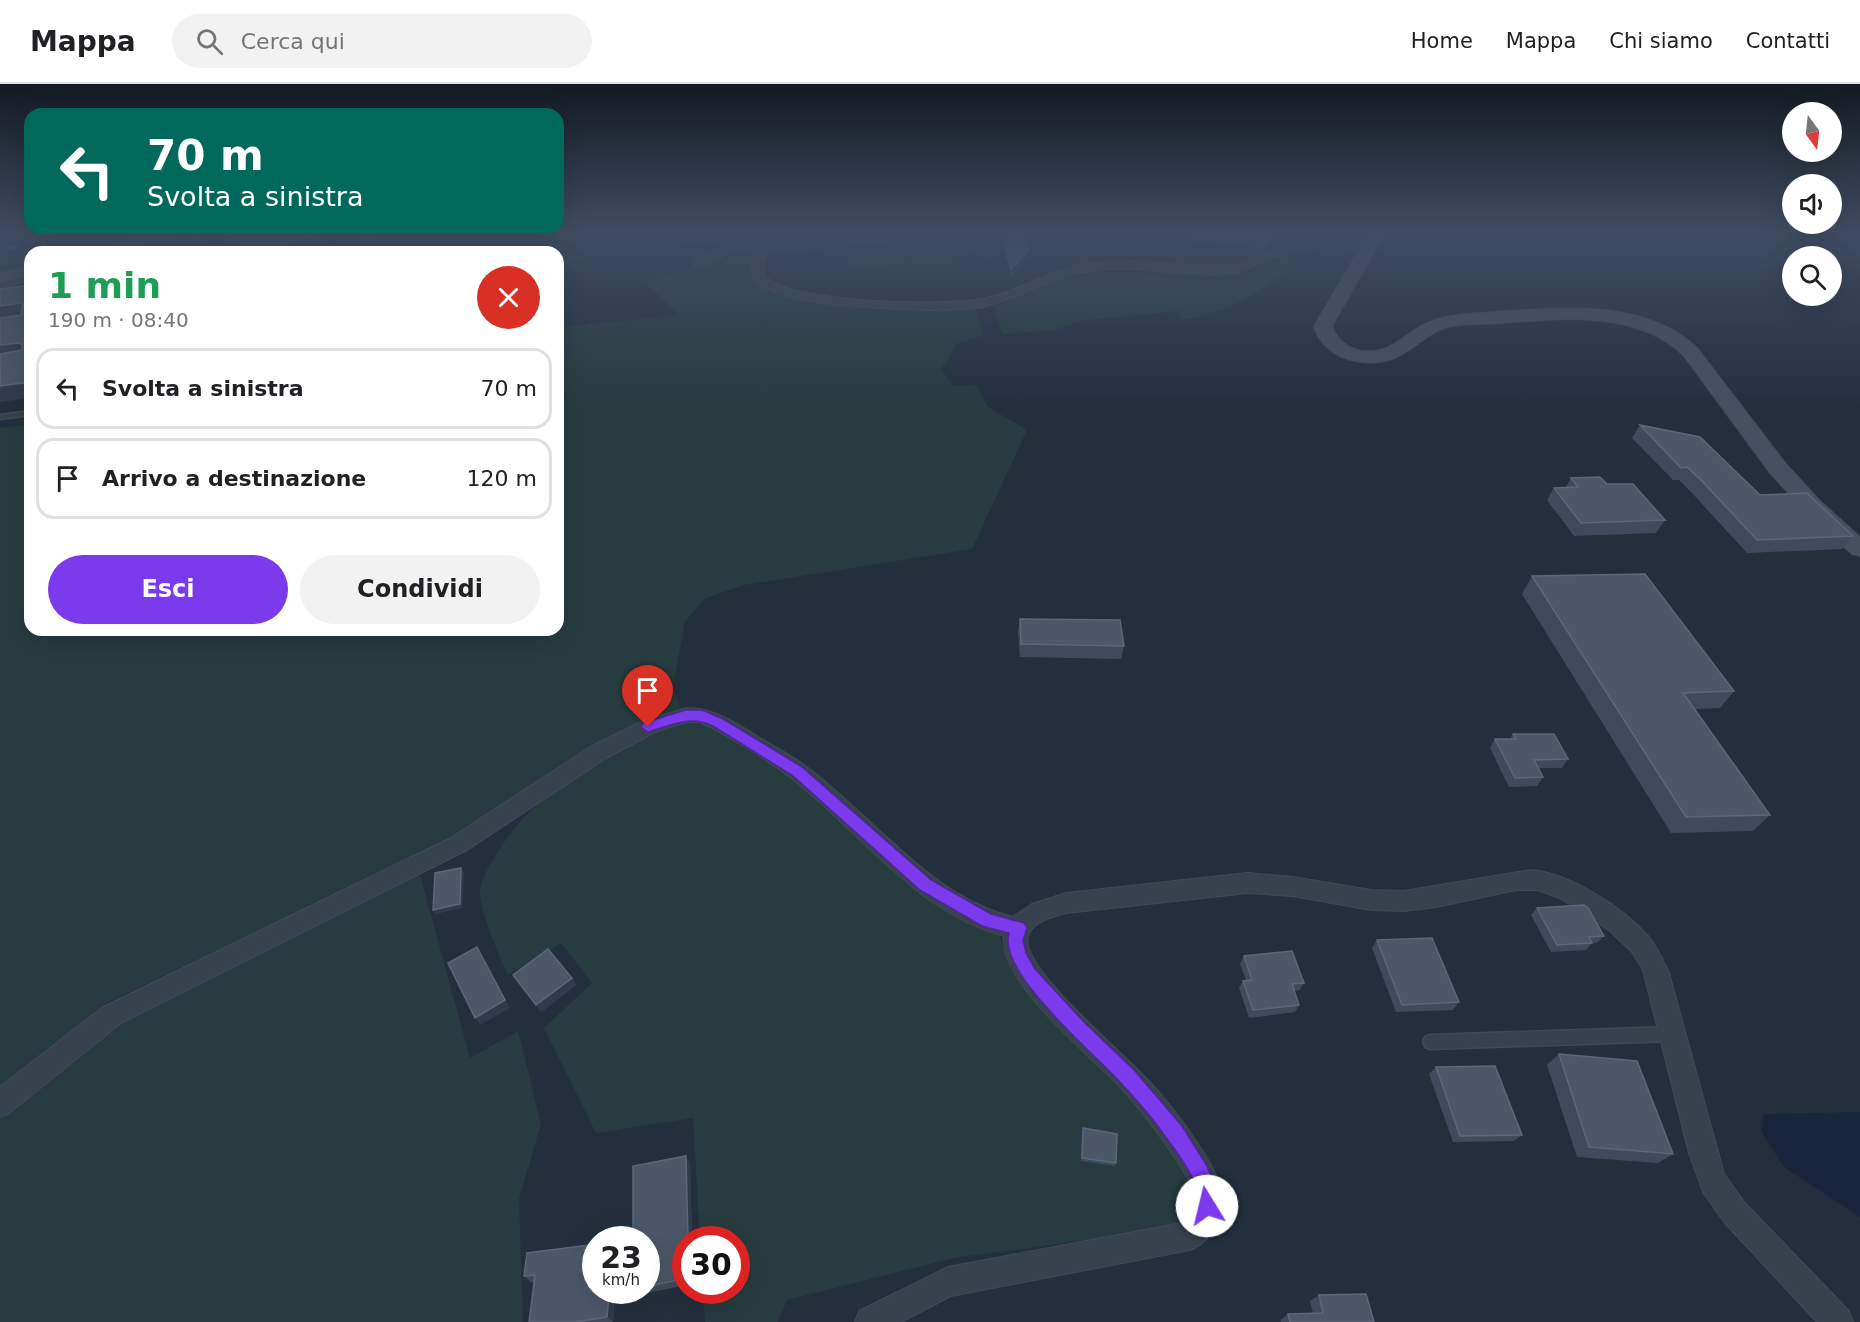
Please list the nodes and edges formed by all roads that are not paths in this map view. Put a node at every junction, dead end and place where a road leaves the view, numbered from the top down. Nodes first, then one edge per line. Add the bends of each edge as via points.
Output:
1 (788, 291) edge
2 (1020, 291) edge
3 (1343, 291) edge
4 (24, 414) edge
5 (0, 417) edge
6 (1860, 549) edge
7 (1018, 928) junction
8 (1672, 1034) junction
9 (1430, 1042) dead end
10 (0, 1104) edge
11 (870, 1322) edge
12 (1838, 1322) edge

1 - 2 street via 915,306 982,303
3 - 6 street via 1323,326 1328,340 1361,357 1386,356 1426,329 1464,320 1530,315 1615,318 1656,328 1693,355 1798,492
4 - 5 lane
7 - 8 street via 1042,910 1066,903 1166,890 1267,884 1393,902 1509,881 1536,880 1579,896 1638,940 1657,973
7 - 10 street via 987,921 926,885 797,771 718,722 702,715 686,715 648,727 599,752 459,844 112,1015
7 - 11 street via 1018,954 1029,975 1128,1077 1175,1133 1209,1194 1205,1218 1191,1236 948,1281
8 - 9 lane
8 - 12 street via 1713,1182 1734,1212

